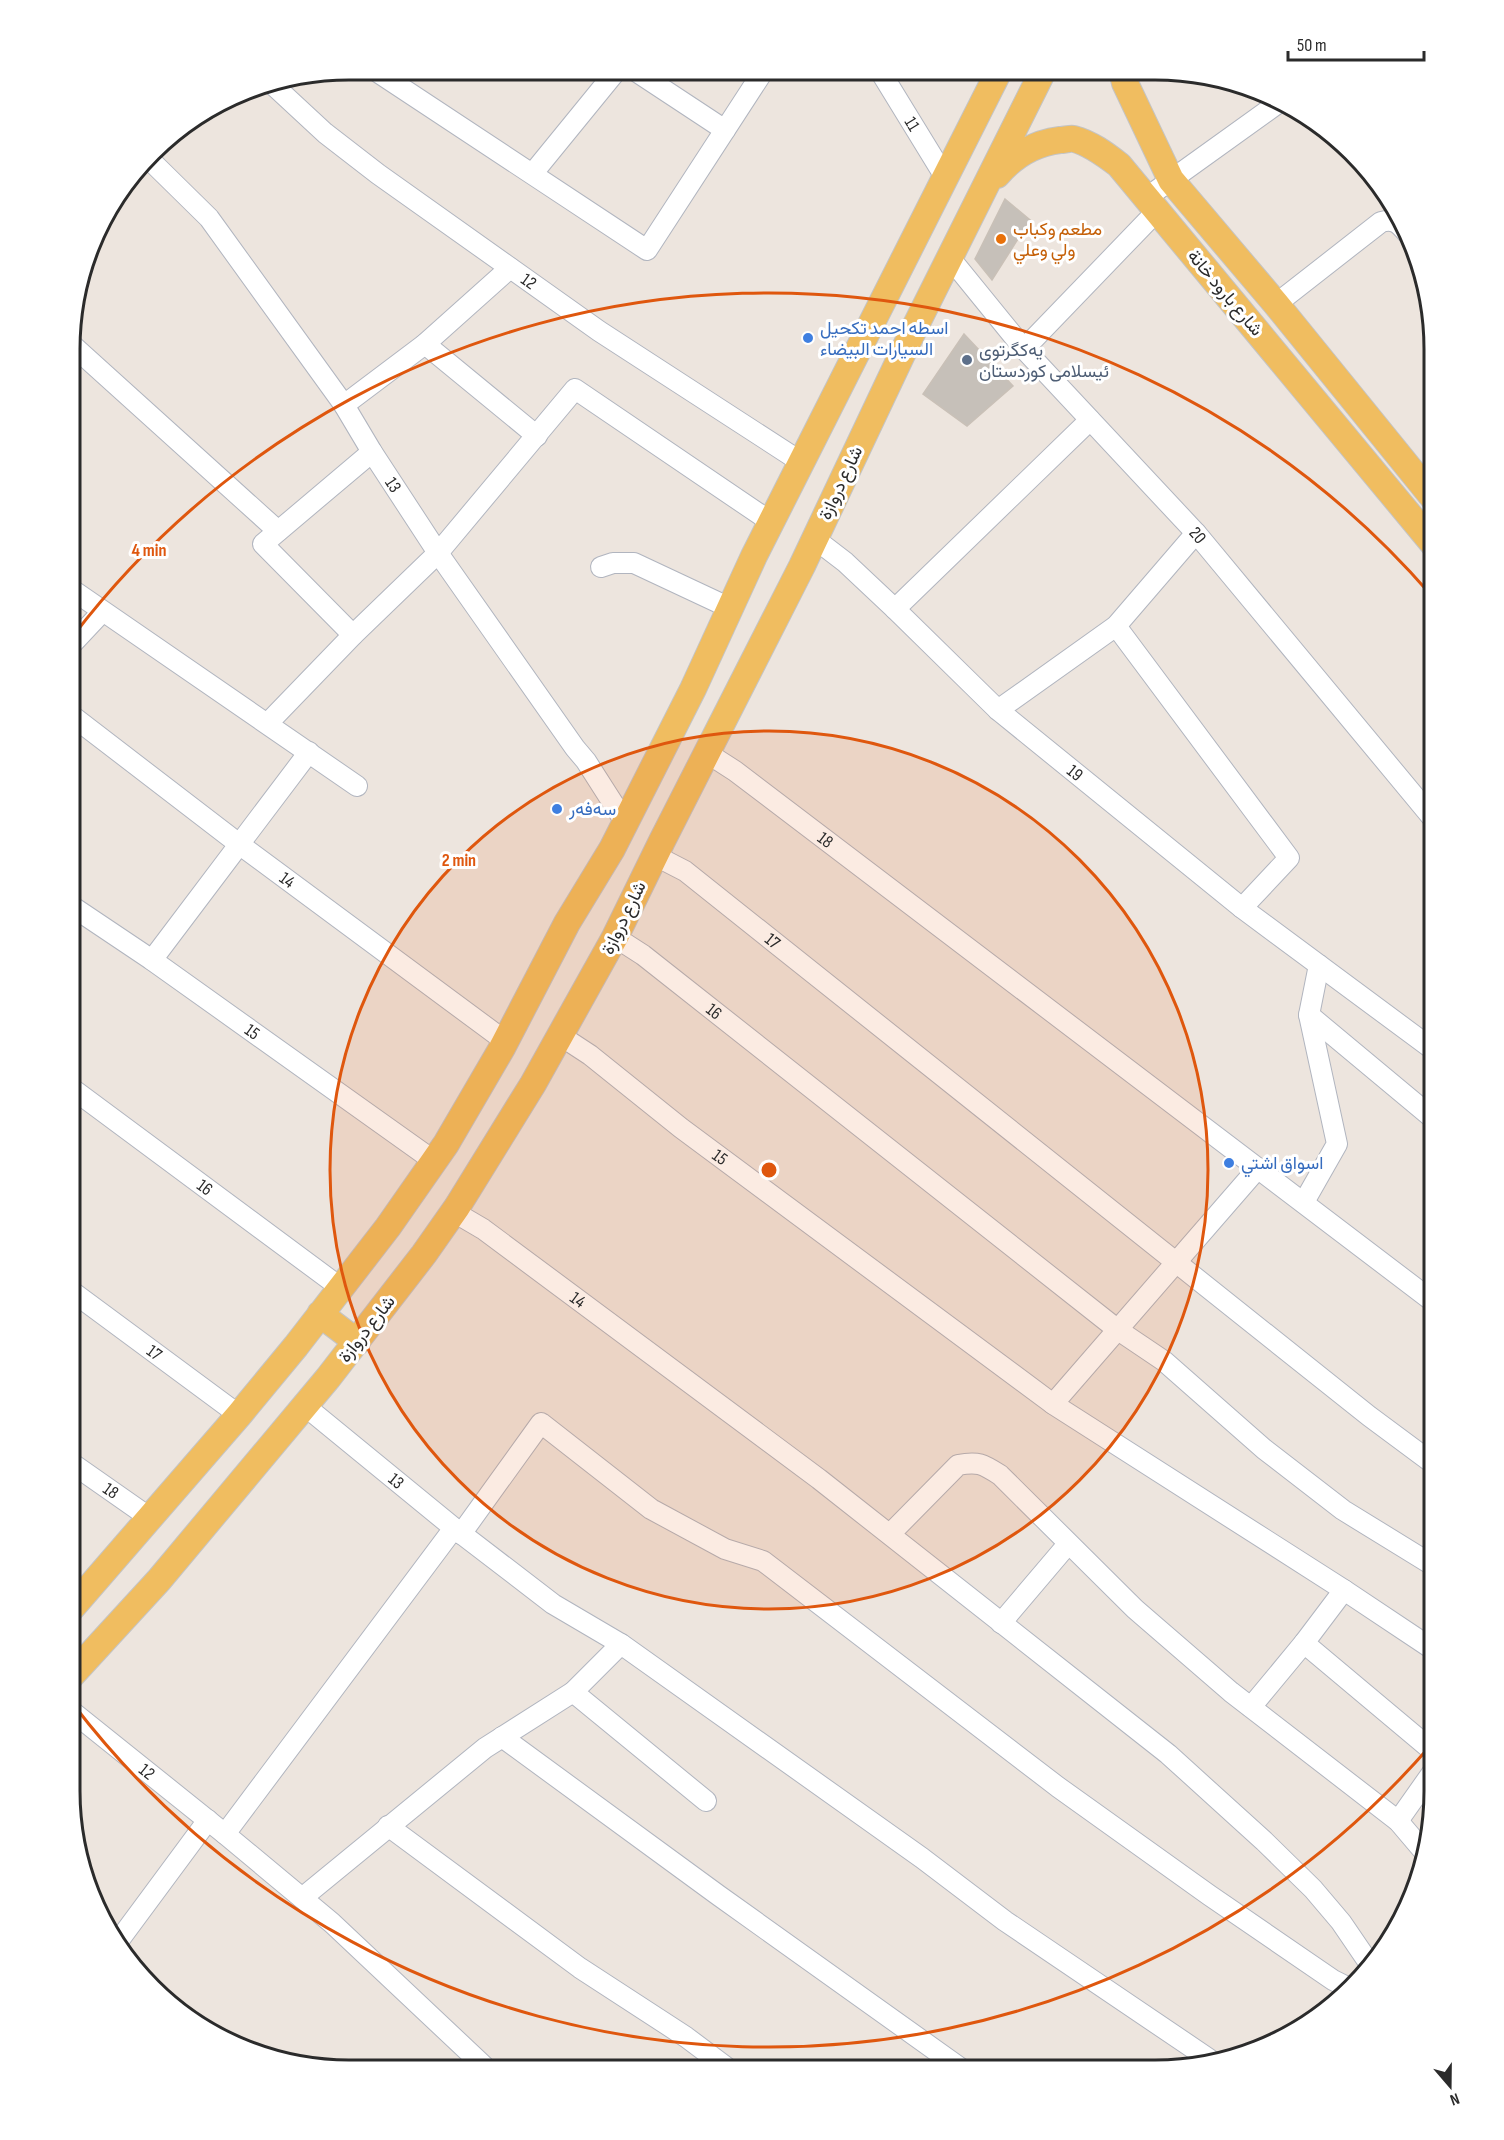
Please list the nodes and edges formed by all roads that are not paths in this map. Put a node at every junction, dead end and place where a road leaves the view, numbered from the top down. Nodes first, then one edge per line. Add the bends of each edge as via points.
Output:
1 (390, 80) edge
2 (609, 80) edge
3 (649, 80) edge
4 (758, 80) edge
5 (886, 80) edge
6 (994, 80) edge
7 (1038, 80) edge
8 (1124, 80) edge
9 (278, 89) edge
10 (1273, 107) edge
11 (725, 130) junction
12 (153, 163) edge
13 (533, 173) junction
14 (945, 177) junction
15 (1171, 180) junction
16 (983, 191) junction
17 (1152, 205) junction
18 (1392, 220) edge
19 (950, 258) junction
20 (510, 268) junction
21 (1276, 304) junction
22 (425, 344) junction
23 (1024, 349) junction
24 (80, 352) edge
25 (344, 405) junction
26 (1090, 420) junction
27 (537, 436) junction
28 (372, 452) junction
29 (801, 462) junction
30 (1424, 486) edge
31 (771, 522) junction
32 (278, 531) junction
33 (1196, 533) junction
34 (1424, 533) edge
35 (815, 539) junction
36 (438, 553) junction
37 (601, 567) dead end
38 (80, 596) edge
39 (730, 608) junction
40 (895, 609) junction
41 (102, 612) junction
42 (1116, 626) junction
43 (80, 635) edge
44 (353, 635) junction
45 (998, 710) junction
46 (80, 722) edge
47 (268, 723) junction
48 (309, 752) junction
49 (707, 753) junction
50 (357, 786) dead end
51 (1424, 808) edge
52 (625, 822) junction
53 (239, 844) junction
54 (654, 855) junction
55 (1242, 908) junction
56 (80, 911) edge
57 (615, 937) junction
58 (152, 960) junction
59 (1319, 965) junction
60 (1309, 1016) junction
61 (561, 1036) junction
62 (506, 1041) junction
63 (1424, 1043) edge
64 (80, 1094) edge
65 (1424, 1111) edge
66 (434, 1161) junction
67 (1258, 1168) junction
68 (1304, 1202) junction
69 (454, 1212) junction
70 (1177, 1264) junction
71 (341, 1288) junction
72 (1424, 1295) edge
73 (80, 1297) edge
74 (320, 1314) junction
75 (1118, 1330) junction
76 (357, 1342) junction
77 (1053, 1404) junction
78 (305, 1406) junction
79 (238, 1415) junction
80 (1424, 1457) edge
81 (80, 1469) edge
82 (150, 1518) junction
83 (457, 1531) junction
84 (890, 1534) junction
85 (1068, 1544) junction
86 (1424, 1560) edge
87 (1344, 1590) junction
88 (80, 1598) edge
89 (1001, 1623) junction
90 (1304, 1643) junction
91 (1424, 1643) edge
92 (621, 1644) junction
93 (80, 1666) edge
94 (573, 1692) junction
95 (1251, 1707) junction
96 (80, 1718) edge
97 (502, 1737) junction
98 (1424, 1744) edge
99 (1424, 1784) edge
100 (706, 1801) dead end
101 (208, 1820) junction
102 (1398, 1821) junction
103 (388, 1826) junction
104 (225, 1834) junction
105 (1419, 1845) edge
106 (302, 1898) junction
107 (122, 1936) edge
108 (1366, 1959) edge
109 (1343, 1985) edge
110 (1204, 2056) edge
111 (477, 2060) edge
112 (717, 2060) edge
113 (949, 2060) edge

1 - 13 street
2 - 13 street
3 - 11 street
4 - 11 street
5 - 14 street, 11
6 - 14 main road
7 - 16 main road, شارع دروازة
8 - 15 main road, شارع بارود خانة
9 - 20 street, 12 via 325,133
10 - 15 street
11 - 13 street via 647,250
12 - 25 street, 13 via 209,218
14 - 29 main road
15 - 17 street
15 - 21 main road, شارع بارود خانة
16 - 17 main road, شارع بارود خانة via 1026,150 1050,141 1074,139 1119,165
16 - 19 main road, شارع دروازة
17 - 23 street
17 - 34 main road, شارع بارود خانة
18 - 21 street via 1381,222
19 - 23 street, 20
19 - 35 main road, شارع دروازة
20 - 22 street
20 - 29 street, 12 via 599,331
21 - 30 main road, شارع بارود خانة
22 - 25 street
22 - 27 street
23 - 26 street, 20
24 - 32 street
25 - 28 street, 13
26 - 33 street, 20
26 - 40 street
27 - 31 street via 575,389
27 - 36 street
28 - 32 street
28 - 36 street, 13
29 - 31 main road
31 - 39 main road
32 - 44 street via 262,544
33 - 42 street
33 - 51 street, 20
35 - 40 street, 19
35 - 49 main road, شارع دروازة
36 - 44 street
36 - 52 street, 13
37 - 39 street via 634,563
38 - 41 street
39 - 52 main road
40 - 45 street, 19
41 - 43 street
41 - 47 street
42 - 45 street
42 - 55 street via 1289,858
44 - 47 street
45 - 55 street, 19
46 - 53 street, 14
47 - 48 street
48 - 50 street
48 - 53 street
49 - 54 main road, شارع دروازة
49 - 67 street, 18
52 - 62 main road
53 - 58 street
53 - 62 street, 14
54 - 57 main road, شارع دروازة
54 - 70 street, 17 via 684,871
55 - 59 street, 19
56 - 58 street, 15
57 - 61 main road, شارع دروازة
57 - 75 street, 16 via 643,955
58 - 66 street, 15
59 - 60 street
59 - 63 street, 19
60 - 65 street
60 - 68 street via 1337,1144
61 - 69 main road, شارع دروازة
61 - 77 street, 15
62 - 66 main road
64 - 71 street, 16
66 - 71 main road
67 - 68 street, 18
67 - 70 street
68 - 72 street, 18
69 - 76 main road, شارع دروازة
69 - 84 street, 14 via 483,1229
70 - 75 street
70 - 80 street, 17
71 - 74 main road
73 - 79 street, 17
74 - 76 main road
74 - 79 main road
75 - 77 street
75 - 86 street, 16 via 1164,1361 1264,1449 1343,1510
76 - 78 main road, شارع دروازة
77 - 87 street, 15
78 - 83 street, 13
78 - 93 main road, شارع دروازة via 159,1580
79 - 82 main road
81 - 82 street, 18
82 - 88 main road
83 - 92 street, 13 via 553,1604
83 - 104 street
83 - 109 street via 541,1423 651,1509 726,1549 763,1561 1058,1787 1218,1902
84 - 85 street via 958,1465 970,1463 983,1464 1000,1475
84 - 89 street, 14
85 - 89 street
85 - 95 street via 1135,1610
87 - 90 street
87 - 91 street, 15
89 - 108 street, 14 via 1168,1754 1264,1841 1313,1889
90 - 95 street
90 - 98 street
92 - 94 street
92 - 110 street, 13 via 1005,1921
94 - 97 street
94 - 100 street
95 - 102 street
96 - 101 street, 12
97 - 103 street
97 - 113 street
99 - 102 street
101 - 104 street, 12
101 - 107 street
102 - 105 street
103 - 106 street
103 - 112 street via 580,1968
104 - 106 street, 12
106 - 111 street, 12

